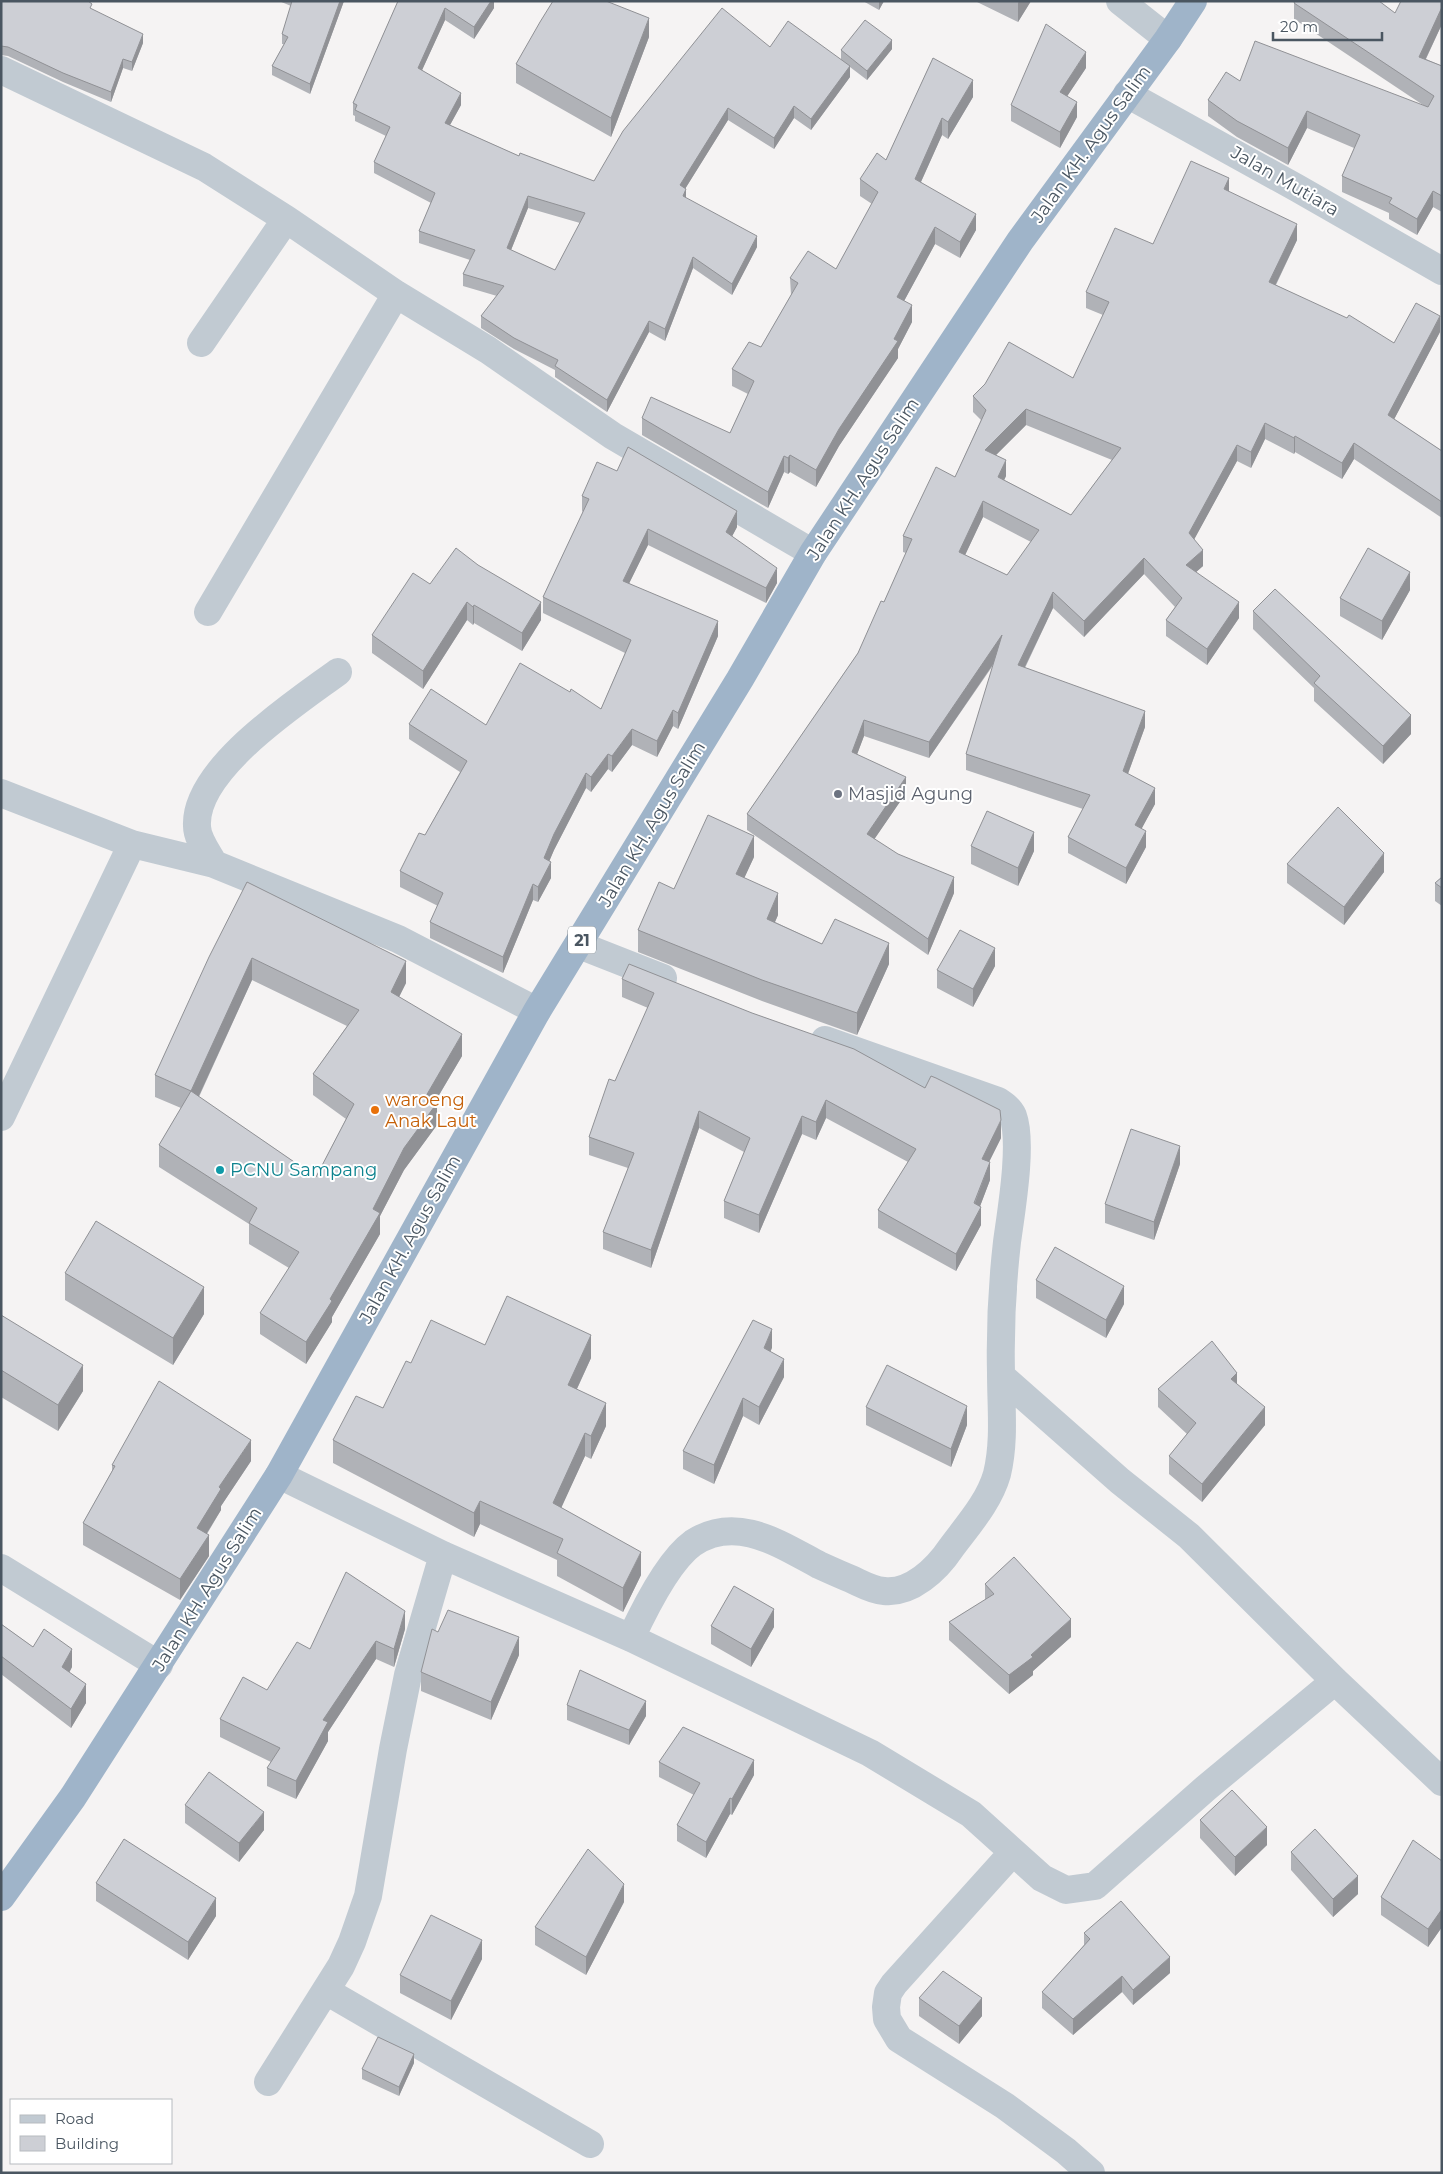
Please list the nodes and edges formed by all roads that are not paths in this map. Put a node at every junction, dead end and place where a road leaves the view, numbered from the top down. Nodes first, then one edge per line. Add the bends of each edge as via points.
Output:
1 (1120, 1) edge
2 (1193, 1) edge
3 (1168, 39) junction
4 (1, 70) edge
5 (1127, 94) junction
6 (286, 219) junction
7 (1442, 271) edge
8 (396, 294) junction
9 (202, 343) dead end
10 (813, 553) junction
11 (208, 612) dead end
12 (338, 672) dead end
13 (1, 793) edge
14 (132, 844) junction
15 (214, 864) junction
16 (579, 945) junction
17 (686, 987) edge
18 (537, 1011) junction
19 (803, 1032) edge
20 (1, 1117) edge
21 (1001, 1376) junction
22 (279, 1475) junction
23 (443, 1555) junction
24 (1, 1568) edge
25 (631, 1638) junction
26 (159, 1666) junction
27 (1335, 1682) junction
28 (1442, 1782) edge
29 (1012, 1852) junction
30 (1, 1897) edge
31 (326, 1991) junction
32 (268, 2082) dead end
33 (590, 2144) dead end
34 (1091, 2173) edge

1 - 3 street
2 - 3 highway, Jalan KH. Agus Salim / 21
3 - 5 highway, Jalan KH. Agus Salim / 21
4 - 6 street via 204,167
5 - 7 street, Jalan Mutiara
5 - 10 highway, Jalan KH. Agus Salim / 21 via 1020,241
6 - 8 street
6 - 9 street
8 - 10 street via 488,350 612,436
8 - 11 street
10 - 16 highway, Jalan KH. Agus Salim / 21
12 - 15 street via 269,723 229,760 213,781 201,802 197,829
13 - 14 street
14 - 15 street
14 - 20 street
15 - 18 street via 398,939
16 - 17 street
16 - 18 highway, Jalan KH. Agus Salim / 21
18 - 22 highway, Jalan KH. Agus Salim / 21
19 - 21 street via 998,1101 1011,1112 1016,1133 1015,1170 1004,1267
21 - 25 street via 1003,1412 997,1474 980,1508 944,1558 927,1575 907,1587 886,1592 872,1589 820,1565 766,1536 722,1533 691,1545 670,1569 646,1606
21 - 27 street via 1189,1536
22 - 23 street
22 - 26 highway, Jalan KH. Agus Salim / 21
23 - 25 street
23 - 31 street via 408,1675 368,1896 352,1942
24 - 26 street
25 - 29 street via 870,1753 972,1814
26 - 30 highway, Jalan KH. Agus Salim / 21 via 73,1797
27 - 28 street
27 - 29 street via 1206,1788 1095,1886 1066,1890 1042,1878
29 - 34 street via 894,1984 888,1993 887,2019 899,2039 1005,2106
31 - 32 street
31 - 33 street

